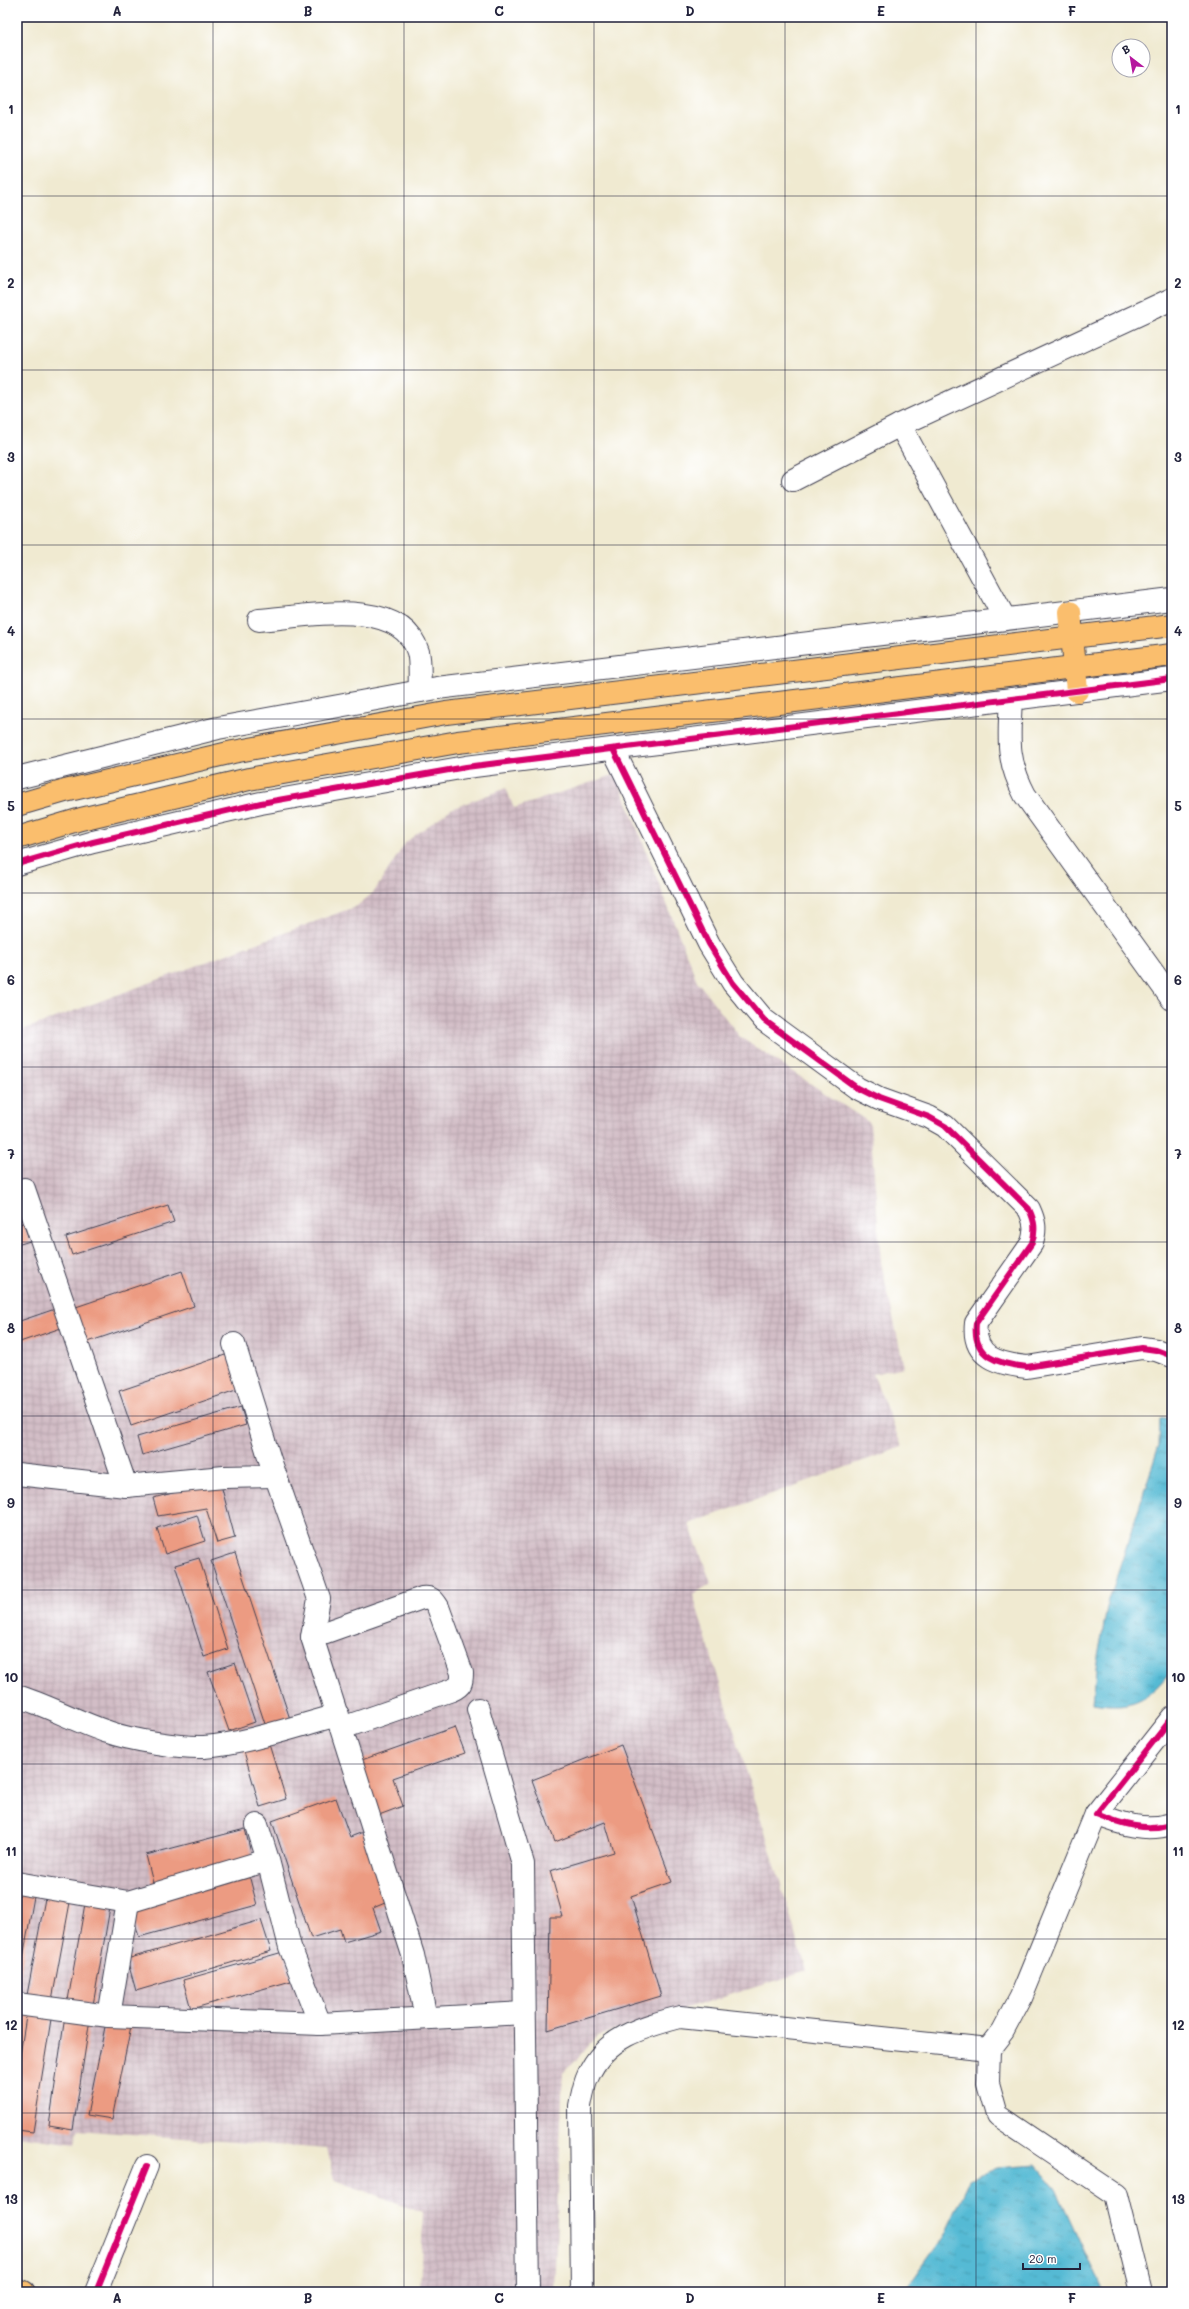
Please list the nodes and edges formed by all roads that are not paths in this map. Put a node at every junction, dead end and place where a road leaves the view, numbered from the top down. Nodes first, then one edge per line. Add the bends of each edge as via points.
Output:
1 (1172, 299) edge
2 (900, 425) junction
3 (793, 480) dead end
4 (1172, 599) edge
5 (1070, 612) junction
6 (259, 620) dead end
7 (1005, 620) junction
8 (1172, 625) edge
9 (1072, 637) junction
10 (1172, 654) edge
11 (1075, 667) junction
12 (1172, 679) edge
13 (1077, 691) junction
14 (420, 692) junction
15 (1011, 699) junction
16 (613, 749) junction
17 (17, 778) edge
18 (17, 805) edge
19 (17, 838) edge
20 (17, 864) edge
21 (1172, 999) edge
22 (24, 1189) dead end
23 (234, 1344) dead end
24 (1172, 1356) edge
25 (17, 1474) edge
26 (275, 1476) junction
27 (126, 1486) junction
28 (312, 1637) junction
29 (17, 1696) edge
30 (478, 1709) dead end
31 (1172, 1718) edge
32 (340, 1722) junction
33 (1096, 1814) junction
34 (1172, 1824) edge
35 (257, 1825) dead end
36 (268, 1860) junction
37 (17, 1883) edge
38 (128, 1902) junction
39 (17, 2004) edge
40 (524, 2013) junction
41 (109, 2016) junction
42 (426, 2018) junction
43 (320, 2024) junction
44 (989, 2048) junction
45 (147, 2166) dead end
46 (17, 2289) edge
47 (24, 2292) edge
48 (96, 2292) edge
49 (528, 2292) edge
50 (582, 2292) edge
51 (1140, 2292) edge

1 - 2 street
2 - 3 street
2 - 7 street
4 - 5 street
5 - 7 street
5 - 9 main road
6 - 14 street via 331,614 385,618 398,624 418,652
7 - 14 street
8 - 9 main road
9 - 11 main road
9 - 18 main road via 446,713 233,752 65,791
10 - 11 main road
11 - 13 main road
11 - 19 main road via 458,742 249,779 81,819
12 - 13 street
13 - 15 street
14 - 17 street via 218,728
15 - 16 street
15 - 21 street via 1009,751 1014,774 1025,795
16 - 20 street via 466,767 261,803 93,842
16 - 24 street via 709,944 733,983 764,1020 857,1088 945,1126 1029,1209 1035,1231 1032,1243 976,1323 974,1336 980,1349 992,1359 1008,1365 1027,1367 1142,1348
22 - 27 street
23 - 26 street
25 - 27 street
26 - 27 street via 224,1477
26 - 28 street via 319,1599
28 - 32 street
28 - 32 street via 415,1600 429,1598 434,1600 438,1607 462,1673 460,1686 452,1690
29 - 32 street via 46,1705 108,1732 178,1746 204,1747
30 - 40 street via 523,1864
31 - 33 street
32 - 42 street via 413,1955
33 - 34 street via 1128,1826 1158,1828
33 - 44 street via 1022,1997 1003,2031
35 - 36 street
36 - 38 street
36 - 43 street via 290,1947
37 - 38 street
38 - 41 street
39 - 41 street
40 - 42 street
40 - 49 street
41 - 43 street
42 - 43 street
44 - 50 street via 680,2017 621,2036 601,2053 587,2076 580,2106
44 - 51 street via 988,2083 997,2115 1116,2195
45 - 48 street
46 - 47 main road

